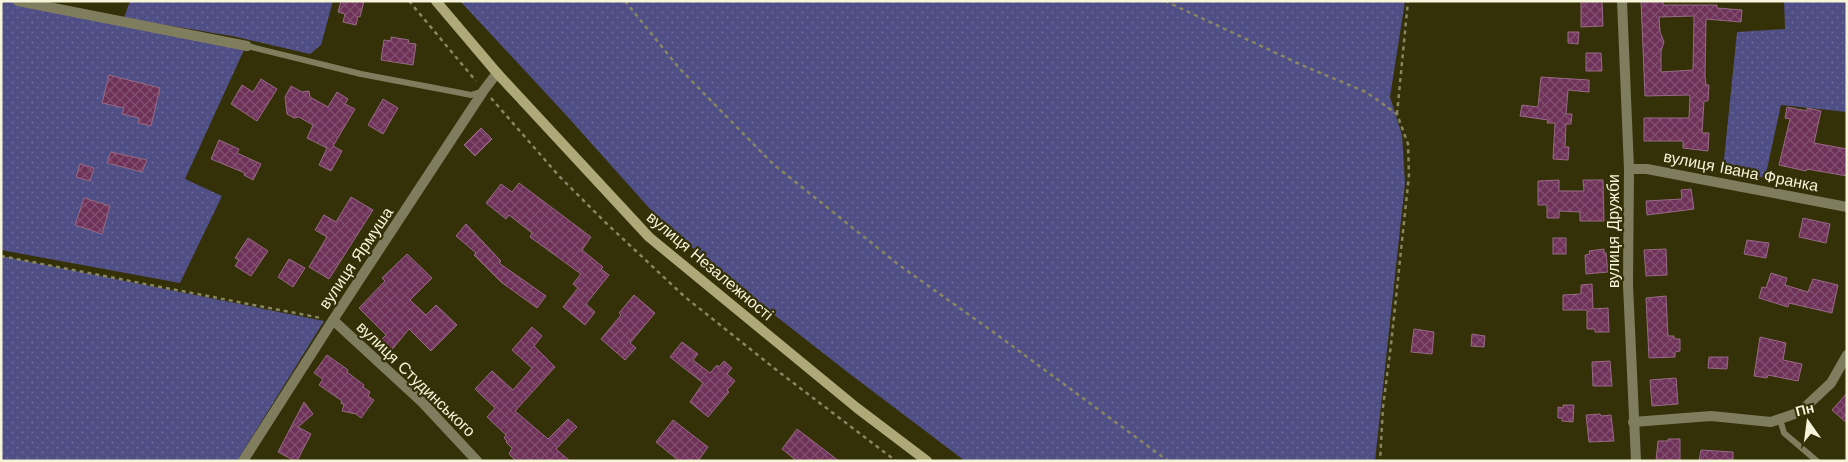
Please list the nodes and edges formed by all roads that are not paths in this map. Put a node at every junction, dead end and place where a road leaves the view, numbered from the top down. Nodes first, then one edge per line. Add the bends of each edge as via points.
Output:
1 (18, 1) edge
2 (436, 1) edge
3 (1622, 1) edge
4 (247, 46) joint
5 (498, 73) junction
6 (484, 90) junction
7 (1629, 169) junction
8 (1847, 206) edge
9 (333, 320) junction
10 (1847, 355) edge
11 (1780, 419) junction
12 (1633, 422) junction
13 (243, 461) edge
14 (478, 461) edge
15 (927, 461) edge
16 (1636, 461) edge
17 (1817, 461) edge

1 - 4 street
2 - 5 street, вулиця Незалежності
3 - 7 street, вулиця Дружби
4 - 6 lane via 361,74 471,95
5 - 6 street, вулиця Ярмуша
5 - 15 street, вулиця Незалежності via 649,238
6 - 9 street, вулиця Ярмуша
7 - 8 street, вулиця Івана Франка via 1647,169
7 - 12 street, вулиця Дружби via 1628,286
9 - 13 street, вулиця Ярмуша
9 - 14 street, вулиця Студинського via 422,402
10 - 11 street via 1831,383 1800,412
11 - 12 street via 1771,422 1711,416
11 - 17 lane via 1784,433
12 - 16 street, вулиця Дружби

